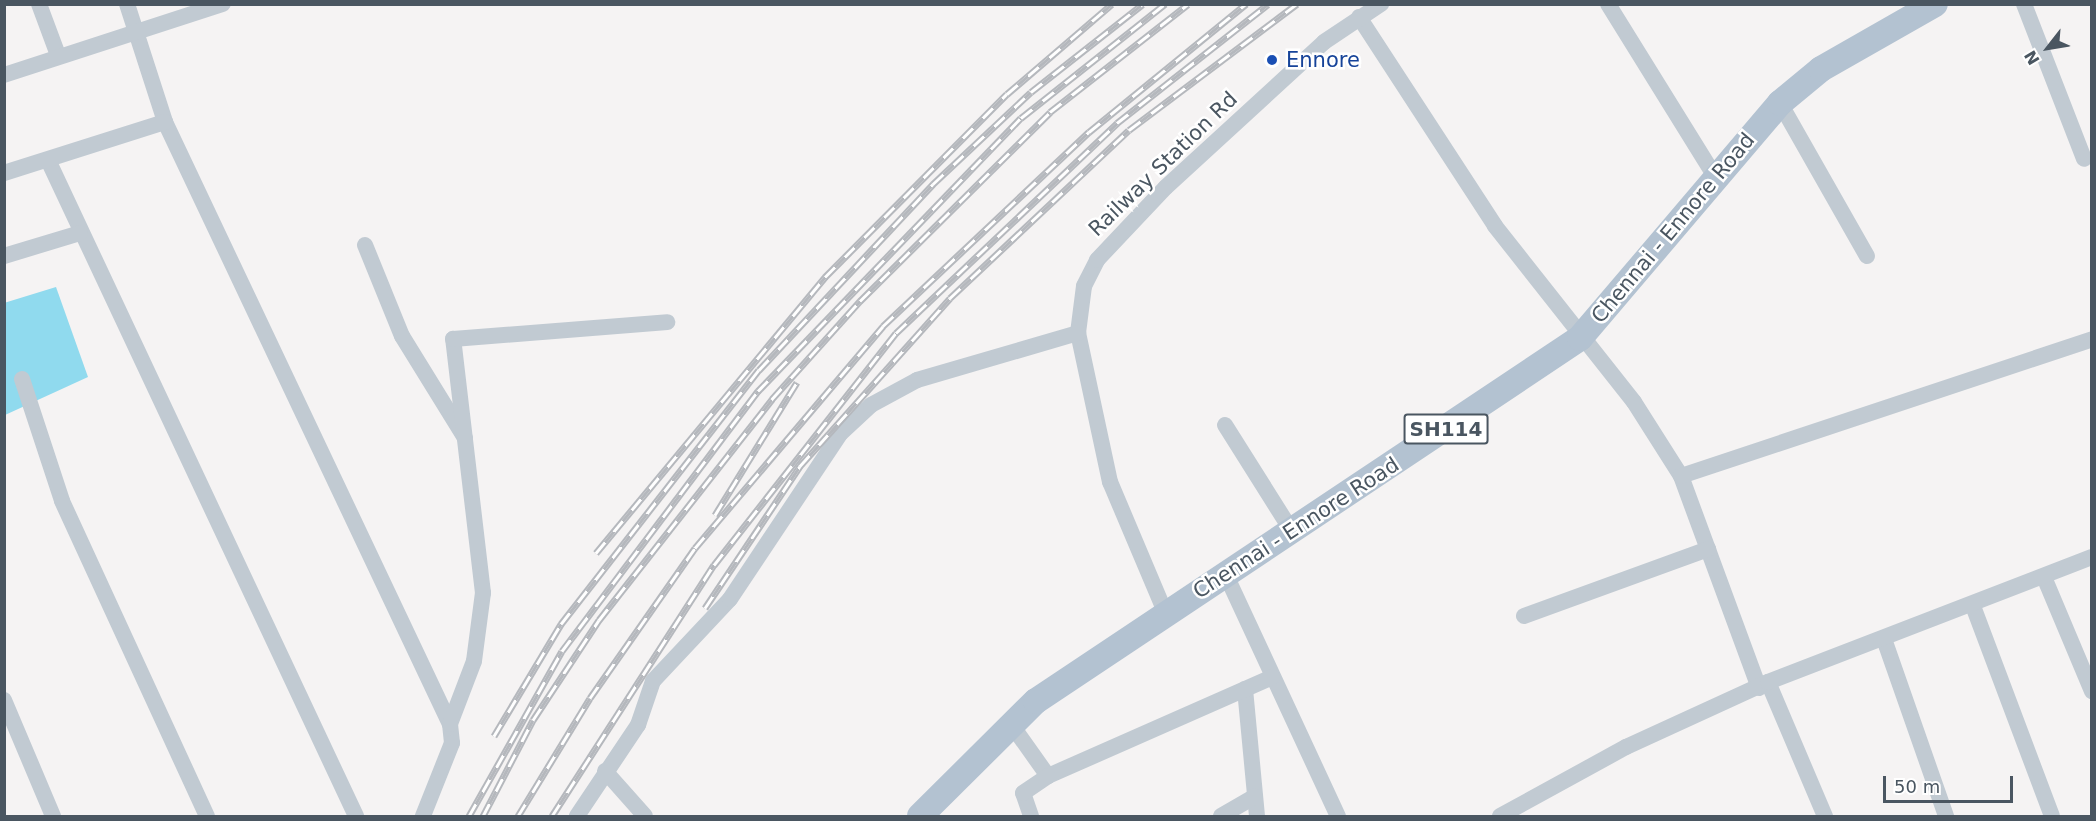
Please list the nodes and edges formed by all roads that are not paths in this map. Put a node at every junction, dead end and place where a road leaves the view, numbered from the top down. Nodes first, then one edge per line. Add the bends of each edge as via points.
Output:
1 (39, 4) edge
2 (127, 4) edge
3 (223, 4) edge
4 (1381, 4) edge
5 (1608, 4) edge
6 (1935, 4) edge
7 (2024, 4) edge
8 (1359, 17) junction
9 (136, 31) junction
10 (58, 55) junction
11 (4, 75) edge
12 (1780, 103) junction
13 (165, 122) junction
14 (2084, 159) dead end
15 (48, 160) junction
16 (4, 173) edge
17 (1714, 175) junction
18 (80, 233) junction
19 (365, 245) dead end
20 (4, 256) edge
21 (1867, 256) dead end
22 (667, 322) dead end
23 (1078, 333) junction
24 (1580, 338) junction
25 (2091, 339) edge
26 (22, 379) dead end
27 (1225, 425) dead end
28 (469, 443) junction
29 (1681, 476) junction
30 (1293, 533) junction
31 (1708, 549) junction
32 (2091, 557) edge
33 (1226, 575) junction
34 (2044, 577) junction
35 (1973, 606) junction
36 (1165, 612) junction
37 (1524, 616) dead end
38 (1884, 639) junction
39 (1272, 677) junction
40 (1763, 685) junction
41 (1245, 689) junction
42 (2091, 691) edge
43 (4, 700) edge
44 (450, 724) junction
45 (1011, 724) junction
46 (605, 771) junction
47 (1048, 776) junction
48 (1255, 796) junction
49 (53, 816) edge
50 (207, 816) edge
51 (356, 816) edge
52 (423, 816) edge
53 (577, 816) edge
54 (645, 816) edge
55 (920, 816) edge
56 (1030, 816) edge
57 (1221, 816) edge
58 (1257, 816) edge
59 (1338, 816) edge
60 (1500, 816) edge
61 (1825, 816) edge
62 (1946, 816) edge
63 (2052, 816) edge

1 - 10 street
2 - 9 street
3 - 9 street
4 - 8 street, Railway Station Rd
5 - 17 street
6 - 12 main road, Chennai - Ennore Road / SH114 via 1821,69
7 - 14 street
8 - 23 street, Railway Station Rd via 1324,42 1124,227 1097,260 1084,286
8 - 24 street via 1496,226
9 - 10 street
9 - 13 street
10 - 11 street
12 - 17 main road, Chennai - Ennore Road / SH114
12 - 21 street
13 - 15 street
13 - 44 street
15 - 16 street
15 - 18 street
17 - 24 main road, Chennai - Ennore Road / SH114
18 - 20 street
18 - 51 street
19 - 28 street via 402,336
22 - 28 street via 453,339
23 - 36 street, Railway Station Rd via 1110,482
23 - 46 street via 917,380 871,405 840,434 730,599 663,666 638,725
24 - 29 street via 1634,402
24 - 30 main road, Chennai - Ennore Road / SH114
25 - 29 street
26 - 50 street via 62,501
27 - 30 street
28 - 44 street via 483,593 474,661
29 - 31 street
30 - 33 main road, Chennai - Ennore Road / SH114
31 - 37 street
31 - 40 street
32 - 34 street
33 - 36 main road, Chennai - Ennore Road / SH114
33 - 39 street
34 - 35 street
34 - 42 street
35 - 38 street
35 - 63 street
36 - 45 main road, Chennai - Ennore Road / SH114
38 - 40 street
38 - 62 street
39 - 41 street
39 - 59 street
40 - 60 street via 1626,747
40 - 61 street
41 - 47 street
41 - 48 street
43 - 49 street
44 - 52 street via 452,743
45 - 47 street
45 - 55 main road, Chennai - Ennore Road / SH114
46 - 53 street
46 - 54 street
47 - 56 street via 1023,793
48 - 57 street
48 - 58 street

